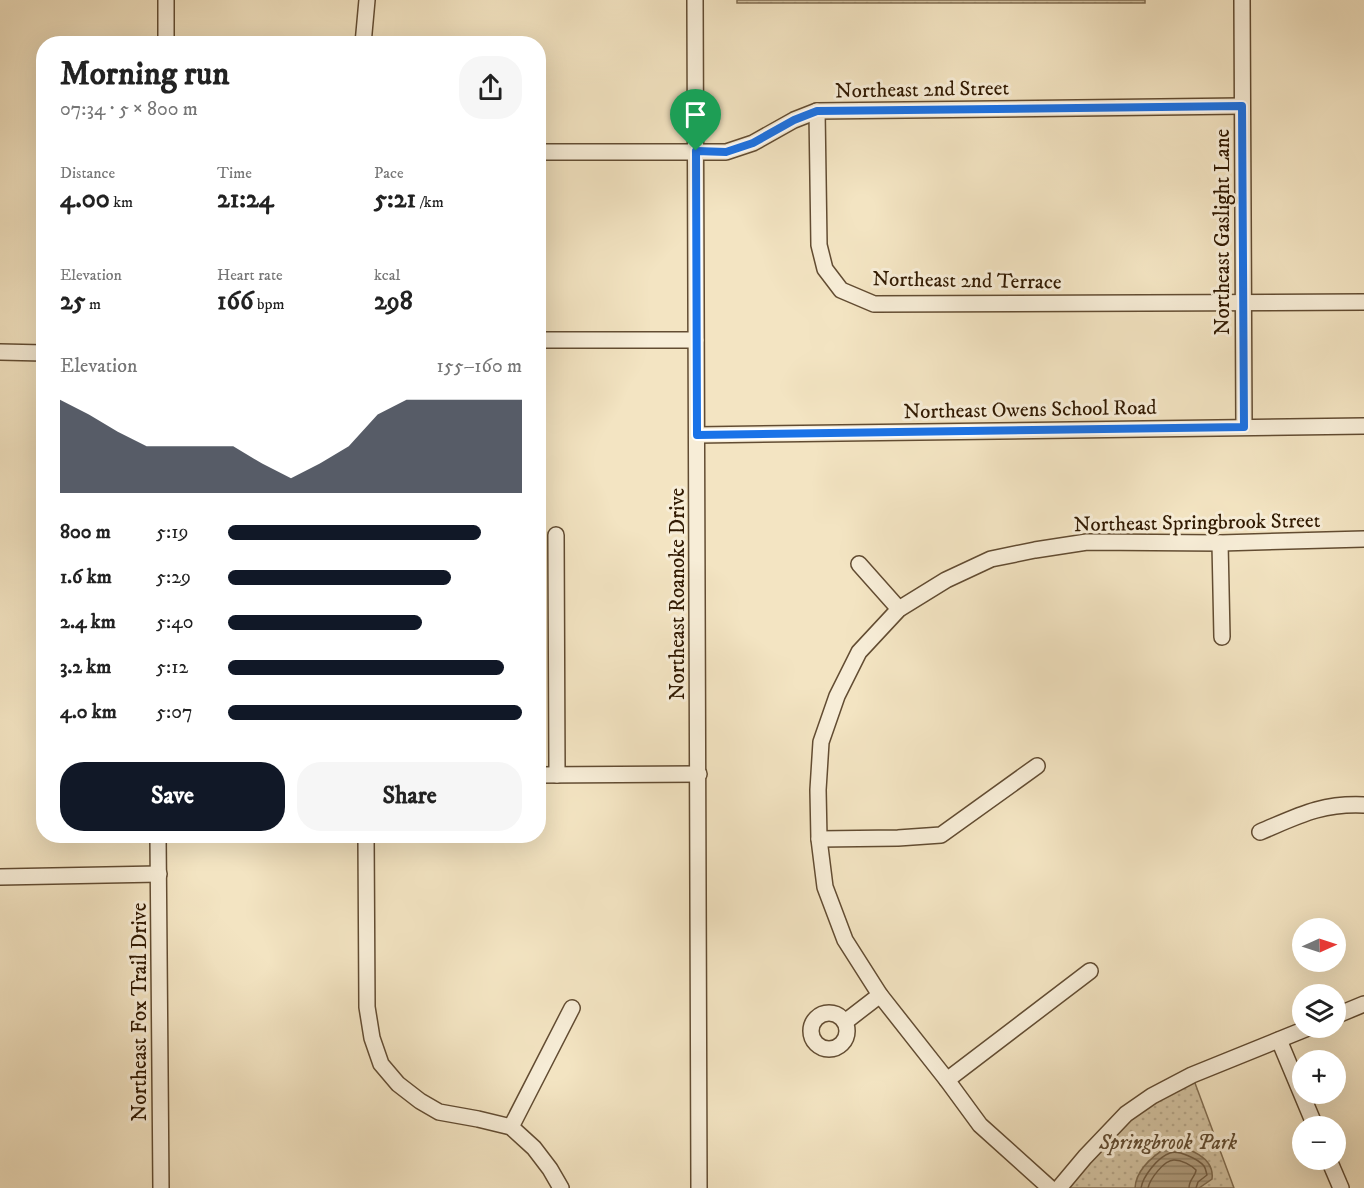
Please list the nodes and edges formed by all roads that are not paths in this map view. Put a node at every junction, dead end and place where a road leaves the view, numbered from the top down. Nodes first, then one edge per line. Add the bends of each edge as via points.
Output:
1 (166, 0) edge
2 (367, 0) edge
3 (695, 0) edge
4 (1242, 0) edge
5 (166, 36) edge
6 (364, 36) edge
7 (1242, 106) junction
8 (817, 111) junction
9 (696, 151) junction
10 (546, 153) edge
11 (1243, 302) junction
12 (1364, 302) edge
13 (546, 340) edge
14 (696, 340) junction
15 (0, 352) edge
16 (36, 352) edge
17 (1364, 426) edge
18 (1244, 427) junction
19 (697, 435) junction
20 (556, 535) dead end
21 (1364, 539) edge
22 (1220, 543) junction
23 (859, 564) dead end
24 (899, 609) junction
25 (1222, 637) dead end
26 (1037, 766) dead end
27 (699, 774) junction
28 (546, 775) edge
29 (558, 775) junction
30 (1364, 805) edge
31 (1260, 832) dead end
32 (819, 839) junction
33 (158, 843) edge
34 (366, 843) edge
35 (159, 874) junction
36 (0, 877) edge
37 (1090, 971) dead end
38 (880, 995) junction
39 (1364, 1004) edge
40 (572, 1008) dead end
41 (1346, 1011) edge
42 (845, 1022) dead end
43 (1292, 1035) edge
44 (1279, 1040) junction
45 (947, 1080) junction
46 (1311, 1116) edge
47 (511, 1127) junction
48 (1333, 1170) edge
49 (161, 1188) edge
50 (561, 1188) edge
51 (699, 1188) edge
52 (1050, 1188) edge
53 (1059, 1188) edge
54 (1341, 1188) edge

1 - 5 street
2 - 6 street
3 - 9 street, Northeast Roanoke Drive
4 - 7 street, Northeast Gaslight Lane
7 - 8 street, Northeast 2nd Street
7 - 11 street, Northeast Gaslight Lane
8 - 9 street, Northeast 2nd Street via 726,152
8 - 11 street, Northeast 2nd Terrace via 819,245 825,269 841,290 861,299 874,304
9 - 10 street, Northeast 2nd Street
9 - 14 street, Northeast Roanoke Drive
11 - 12 street, Northeast 2nd Terrace
11 - 18 street, Northeast Gaslight Lane
13 - 14 street
14 - 19 street, Northeast Roanoke Drive
15 - 16 street
17 - 18 street, Northeast Owens School Road
18 - 19 street, Northeast Owens School Road
19 - 27 street, Northeast Roanoke Drive
20 - 29 street
21 - 22 street, Northeast Springbrook Street
22 - 24 street, Northeast Springbrook Street via 1087,542 1035,550 982,563
22 - 25 street
23 - 24 street
24 - 32 street, Northeast Springbrook Street via 860,652 837,696 821,742
26 - 32 street via 940,835
27 - 29 street
27 - 51 street, Northeast Roanoke Drive
28 - 29 street
30 - 31 street via 1310,811
32 - 38 street, Northeast Springbrook Street via 825,887 845,940
33 - 35 street, Northeast Fox Trail Drive
34 - 47 street via 367,1007 381,1064 398,1084 439,1112
35 - 36 street
35 - 49 street, Northeast Fox Trail Drive
37 - 45 street
38 - 42 street
38 - 45 street, Northeast Springbrook Street
39 - 41 street
40 - 47 street
43 - 44 street
44 - 46 street
44 - 53 street via 1192,1075 1152,1096 1126,1114
45 - 52 street, Northeast Springbrook Street via 980,1125
47 - 50 street via 534,1148
48 - 54 street

